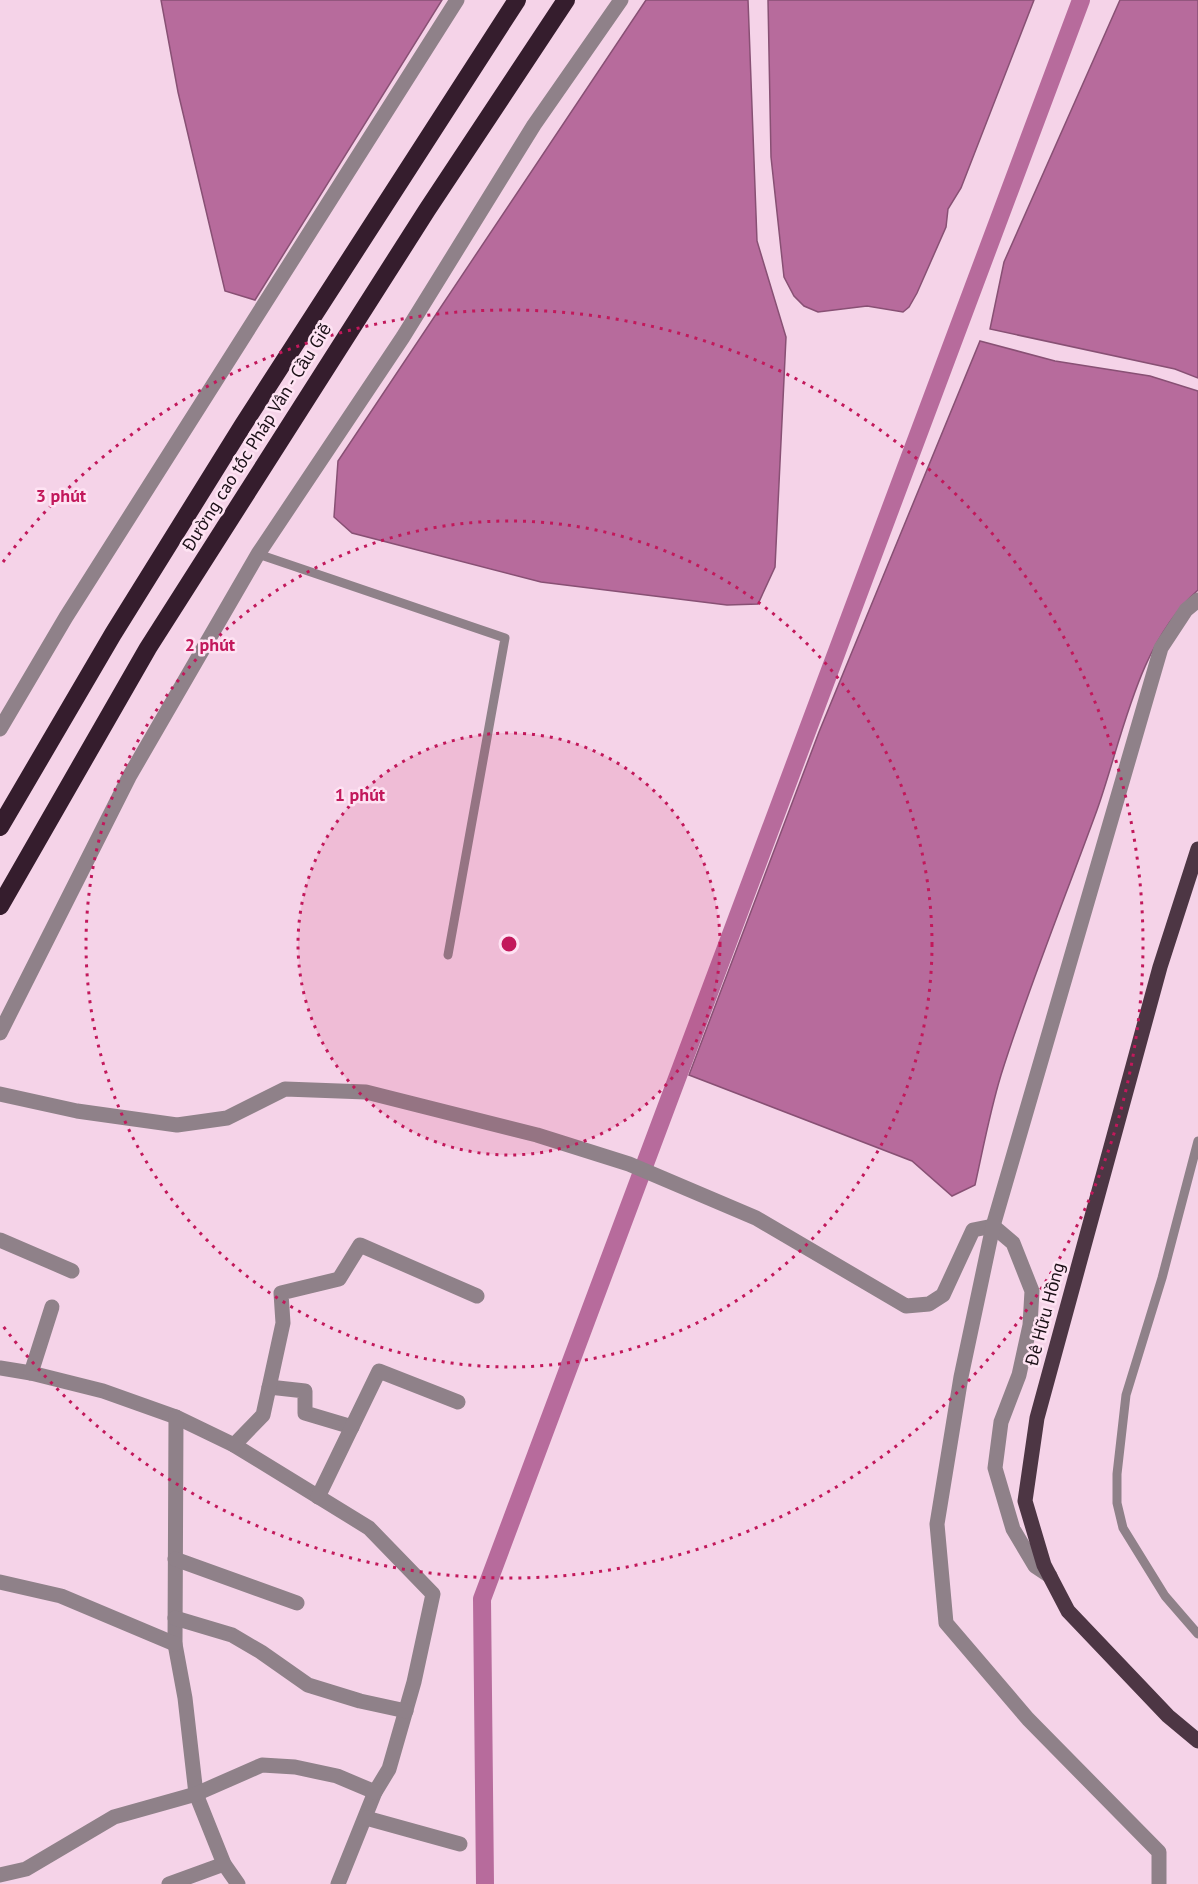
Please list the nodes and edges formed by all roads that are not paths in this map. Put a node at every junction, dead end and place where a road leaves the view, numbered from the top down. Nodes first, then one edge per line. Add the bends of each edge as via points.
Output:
1 (457, 0) edge
2 (518, 0) edge
3 (566, 0) edge
4 (621, 0) edge
5 (258, 554) junction
6 (1198, 600) edge
7 (0, 729) edge
8 (0, 827) edge
9 (1198, 849) edge
10 (0, 906) edge
11 (448, 956) dead end
12 (0, 1033) edge
13 (0, 1094) edge
14 (1198, 1142) edge
15 (993, 1226) junction
16 (0, 1240) edge
17 (72, 1271) dead end
18 (477, 1296) dead end
19 (52, 1306) dead end
20 (0, 1368) edge
21 (31, 1372) junction
22 (269, 1387) junction
23 (458, 1402) dead end
24 (176, 1417) junction
25 (352, 1427) junction
26 (234, 1445) junction
27 (318, 1497) junction
28 (175, 1559) junction
29 (1050, 1576) junction
30 (0, 1582) edge
31 (297, 1603) dead end
32 (175, 1618) junction
33 (1198, 1634) edge
34 (175, 1644) junction
35 (406, 1711) junction
36 (1168, 1716) junction
37 (1198, 1730) edge
38 (1198, 1741) edge
39 (375, 1792) junction
40 (196, 1794) junction
41 (366, 1818) junction
42 (460, 1844) dead end
43 (224, 1864) junction
44 (0, 1875) edge
45 (169, 1884) edge
46 (238, 1884) edge
47 (338, 1884) edge
48 (1159, 1884) edge

1 - 7 street via 72,608
2 - 8 highway, Đường cao tốc Pháp Vân - Cầu Giẽ via 206,484
3 - 10 highway, Đường cao tốc Pháp Vân - Cầu Giẽ via 148,648
4 - 5 street via 534,125 403,337
5 - 11 lane via 505,638
5 - 12 street via 129,777
6 - 15 street via 1186,610 1161,648
9 - 29 main road, Đê Hữu Hồng via 1160,967 1037,1418 1024,1500
13 - 15 street via 77,1111 177,1125 227,1118 285,1089 366,1092 537,1135 629,1164 756,1218 906,1306 929,1304 943,1295 973,1230
14 - 33 lane via 1126,1395 1117,1493 1123,1528 1136,1552 1165,1596
15 - 29 street via 1013,1243 1032,1291 1030,1325 1019,1375 1001,1422 995,1468 1013,1530 1035,1566
15 - 48 street via 961,1377 937,1524 946,1623 1028,1719 1160,1852
16 - 17 street
18 - 22 street via 360,1245 339,1279 281,1293 283,1323
19 - 21 street
20 - 21 street
21 - 24 street via 104,1391
22 - 25 street via 305,1391 305,1413
22 - 26 street via 263,1415
23 - 25 street via 379,1371
24 - 26 street
24 - 28 street
25 - 27 street
26 - 27 street
27 - 35 street via 369,1528 433,1594
28 - 31 street
28 - 32 street
29 - 36 main road, Đê Hữu Hồng via 1068,1611
30 - 34 street via 61,1596
32 - 34 street
32 - 35 street via 232,1635 308,1685
34 - 40 street
35 - 39 street via 389,1769
36 - 37 lane
36 - 38 main road, Đê Hữu Hồng
39 - 40 street via 327,1774 262,1765
39 - 41 street
40 - 43 street
40 - 44 street via 114,1817 26,1869
41 - 42 street
41 - 47 street
43 - 45 street
43 - 46 street

